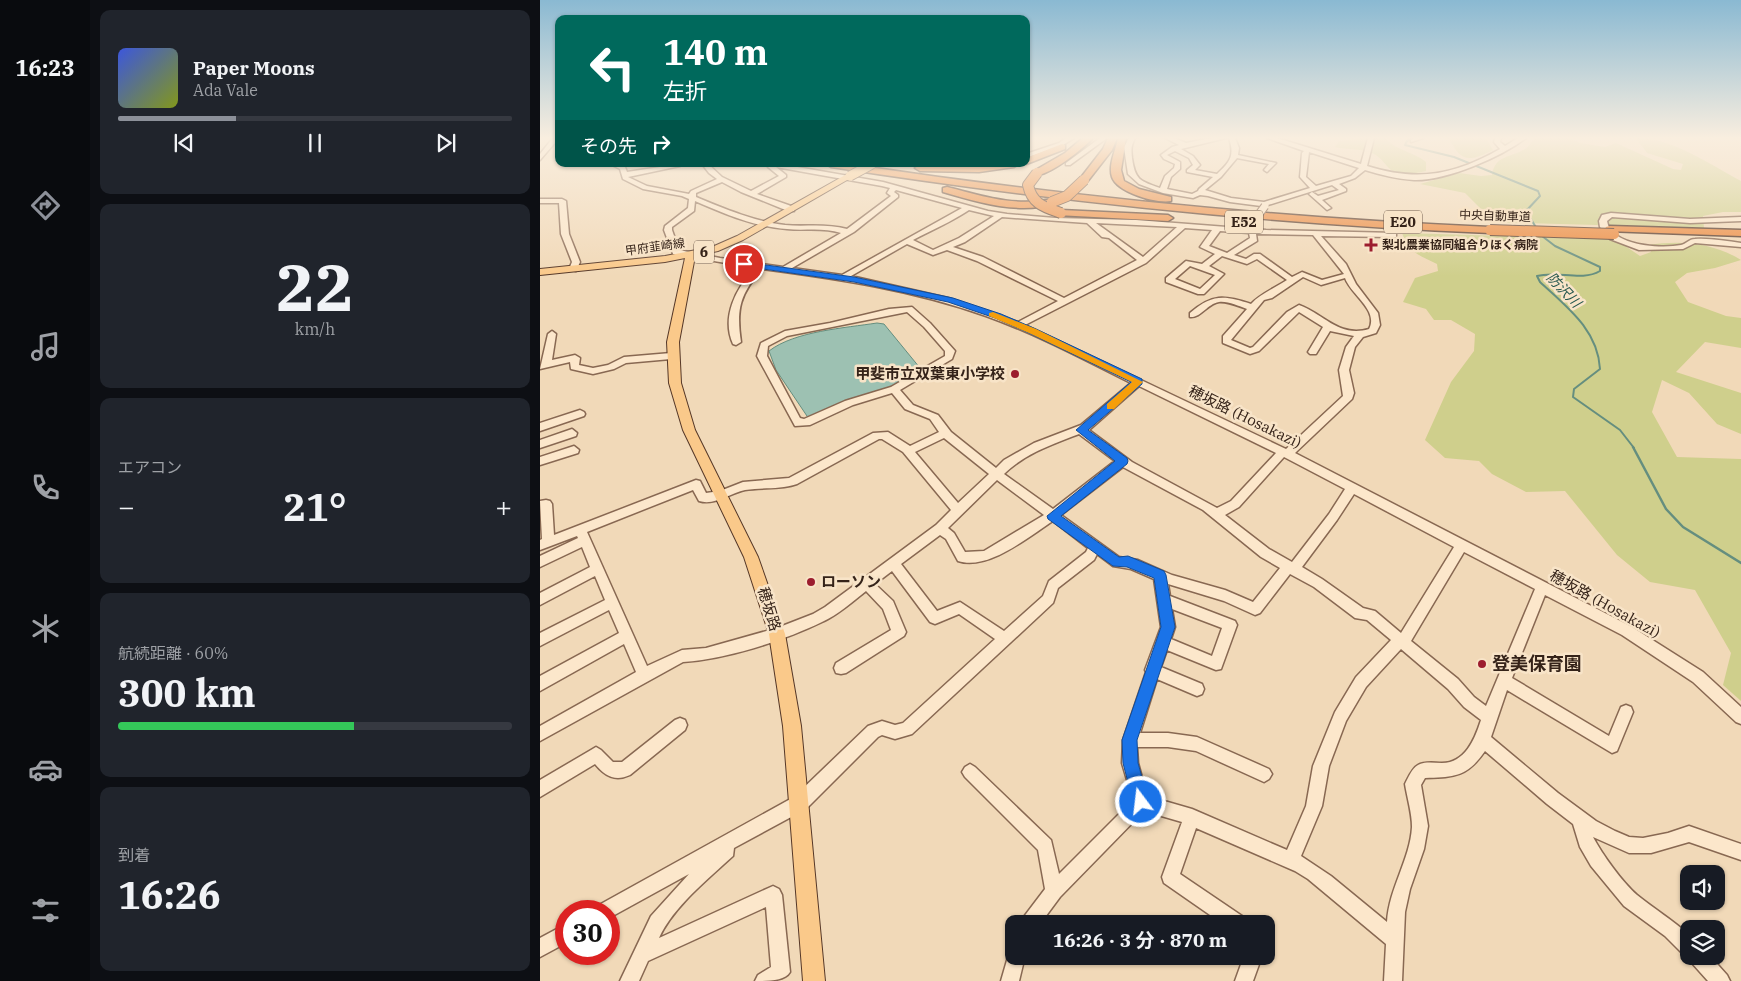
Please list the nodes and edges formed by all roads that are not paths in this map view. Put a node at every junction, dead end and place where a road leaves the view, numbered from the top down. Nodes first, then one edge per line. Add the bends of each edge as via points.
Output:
1 (640, 184) edge
2 (711, 184) edge
3 (732, 184) edge
4 (769, 184) edge
5 (836, 184) edge
6 (877, 184) edge
7 (923, 184) edge
8 (961, 184) edge
9 (994, 184) edge
10 (1029, 184) edge
11 (1080, 184) edge
12 (1123, 184) edge
13 (1143, 184) edge
14 (1165, 184) edge
15 (1210, 184) edge
16 (1308, 184) edge
17 (1328, 184) edge
18 (1335, 184) edge
19 (895, 188) junction
20 (1312, 189) junction
21 (1163, 191) junction
22 (1204, 193) junction
23 (750, 194) junction
24 (693, 198) junction
25 (1317, 199) junction
26 (540, 201) edge
27 (1264, 205) junction
28 (968, 208) junction
29 (1327, 208) dead end
30 (791, 209) junction
31 (1061, 213) joint
32 (1001, 215) junction
33 (1317, 217) junction
34 (1741, 219) edge
35 (1089, 221) junction
36 (1131, 222) junction
37 (766, 223) junction
38 (1184, 226) junction
39 (1428, 228) junction
40 (1489, 228) junction
41 (1217, 229) junction
42 (1249, 230) junction
43 (1100, 231) junction
44 (848, 232) junction
45 (1612, 232) junction
46 (1741, 233) edge
47 (1316, 234) junction
48 (1393, 234) dead end
49 (1741, 238) edge
50 (908, 241) junction
51 (1741, 245) edge
52 (947, 246) junction
53 (1224, 254) junction
54 (690, 255) junction
55 (1143, 261) junction
56 (760, 267) junction
57 (1203, 267) junction
58 (573, 269) junction
59 (783, 270) junction
60 (540, 272) edge
61 (1348, 275) junction
62 (844, 278) junction
63 (1293, 281) junction
64 (1066, 302) junction
65 (1252, 308) junction
66 (1193, 315) dead end
67 (1018, 325) junction
68 (1328, 326) junction
69 (552, 334) dead end
70 (1360, 335) junction
71 (736, 342) dead end
72 (1313, 352) dead end
73 (671, 356) junction
74 (543, 365) edge
75 (1138, 382) junction
76 (894, 389) junction
77 (580, 414) dead end
78 (540, 427) edge
79 (1081, 430) junction
80 (572, 433) dead end
81 (946, 433) junction
82 (540, 444) edge
83 (574, 450) dead end
84 (908, 451) junction
85 (1285, 453) junction
86 (540, 461) edge
87 (1123, 461) junction
88 (996, 474) junction
89 (1352, 487) junction
90 (721, 495) junction
91 (540, 506) edge
92 (958, 510) junction
93 (1216, 514) junction
94 (1052, 516) junction
95 (940, 528) junction
96 (582, 535) junction
97 (544, 544) edge
98 (1462, 544) junction
99 (1095, 547) junction
100 (540, 562) edge
101 (893, 563) junction
102 (1291, 567) junction
103 (597, 569) junction
104 (1160, 575) junction
105 (866, 584) junction
106 (1542, 586) junction
107 (540, 599) edge
108 (1164, 600) junction
109 (612, 602) junction
110 (777, 634) junction
111 (627, 635) junction
112 (1005, 639) junction
113 (540, 640) edge
114 (1162, 642) junction
115 (1401, 642) junction
116 (841, 668) dead end
117 (1152, 670) junction
118 (644, 675) junction
119 (1504, 681) junction
120 (540, 684) edge
121 (1197, 689) dead end
122 (1626, 712) dead end
123 (1489, 716) junction
124 (1741, 717) edge
125 (680, 725) dead end
126 (540, 734) edge
127 (1130, 740) junction
128 (1482, 740) junction
129 (970, 772) dead end
130 (1264, 774) dead end
131 (540, 789) edge
132 (1141, 802) junction
133 (800, 803) junction
134 (1579, 817) junction
135 (1192, 818) junction
136 (758, 826) junction
137 (1741, 852) edge
138 (1292, 860) junction
139 (1054, 892) junction
140 (620, 903) edge
141 (1036, 915) edge
142 (1226, 915) edge
143 (555, 939) edge
144 (1680, 939) edge
145 (1394, 940) junction
146 (540, 948) edge
147 (641, 955) junction
148 (1014, 965) edge
149 (1250, 965) edge
150 (1706, 965) edge
151 (629, 981) edge
152 (764, 981) edge
153 (814, 981) edge
154 (1010, 981) edge
155 (1244, 981) edge
156 (1393, 981) edge
157 (1721, 981) edge

1 - 24 street via 645,188
2 - 24 street via 693,192
3 - 23 street
4 - 23 street
5 - 30 main road, 甲府韮崎線 / 6
6 - 19 street
7 - 11 highway, bridge via 1007,206 1052,202 1067,196
8 - 39 highway, 中央自動車道 / E20 via 1265,218
9 - 33 highway, 中央自動車道 / E20
10 - 31 highway, E52, bridge via 1030,196 1042,206
12 - 33 highway, E52 via 1142,194
13 - 21 street
14 - 21 street
15 - 22 street via 1202,190
16 - 20 street
17 - 20 street
18 - 25 street via 1344,190
19 - 28 street
19 - 44 street via 890,193 896,196
20 - 25 street
20 - 27 street
21 - 22 street via 1194,196
22 - 27 street
23 - 30 street
24 - 37 street via 736,216
24 - 54 street via 691,209 671,223 668,230 676,252
25 - 29 street
26 - 58 street via 562,201 564,234 576,262
27 - 42 street, bridge
28 - 32 street
28 - 50 street
30 - 37 main road, 甲府韮崎線 / 6
31 - 39 highway, E52
32 - 35 street
32 - 52 street
33 - 40 highway, 中央自動車道 / E20
34 - 51 street via 1690,221 1610,215 1603,221 1613,237 1639,248 1683,246 1694,241
35 - 36 street
35 - 43 street
36 - 38 street
36 - 43 street
37 - 44 street via 786,227 828,226
37 - 54 main road, 甲府韮崎線 / 6 via 728,244
38 - 41 street
38 - 55 street
39 - 40 highway, 中央自動車道 / E20
40 - 45 highway, 中央自動車道 / E20, bridge
41 - 42 street
41 - 53 street via 1204,247
42 - 47 street
42 - 53 street via 1254,239
43 - 55 street
44 - 59 street
45 - 46 highway, 中央自動車道 / E20
45 - 49 highway, 中央自動車道 / E20
47 - 48 street
47 - 61 street
50 - 52 street via 933,253
50 - 62 street
52 - 64 street
53 - 57 street
53 - 63 street via 1247,262 1258,256
54 - 56 street, 穂坂路 (Hosakazi)
54 - 58 main road, 甲府韮崎線 / 6
54 - 73 main road, 穂坂路 via 673,330
55 - 64 street
56 - 59 street, 穂坂路 (Hosakazi)
56 - 71 street via 740,291 732,321
57 - 57 street via 1220,274 1201,292 1169,280 1189,263
58 - 60 main road, 甲府韮崎線 / 6
59 - 62 street, 穂坂路 (Hosakazi)
61 - 63 street via 1321,283 1302,274
61 - 70 street via 1375,316 1373,331
62 - 67 street, 穂坂路 (Hosakazi) via 950,300
63 - 65 street via 1261,298
64 - 67 street
65 - 66 street via 1226,299 1212,300
65 - 68 street via 1226,338 1226,341 1250,351 1299,308
67 - 75 street, 穂坂路 (Hosakazi)
68 - 70 street
68 - 72 street
69 - 74 street
70 - 85 street via 1351,347 1344,370 1350,393 1348,398
73 - 74 street via 624,360 593,371 574,367 575,358
73 - 90 main road, 穂坂路 via 674,388 680,408
75 - 79 street
75 - 85 street, 穂坂路 (Hosakazi)
76 - 76 street via 949,357 950,350 909,309 785,334 769,341 762,350 762,356 799,423
76 - 81 street via 909,408 934,417
77 - 78 street
79 - 87 street
79 - 88 street via 1038,446
80 - 82 street
81 - 84 street
81 - 88 street
83 - 86 street
84 - 90 street via 890,437 877,436 784,484 743,486
84 - 92 street
85 - 89 street, 穂坂路 (Hosakazi)
85 - 93 street via 1235,504
87 - 93 street
87 - 94 street
88 - 92 street
88 - 94 street
89 - 98 street, 穂坂路 (Hosakazi)
89 - 102 street via 1333,517
90 - 96 street via 703,498 696,484
90 - 110 main road, 穂坂路 via 751,557
91 - 97 street via 546,504
92 - 95 street
93 - 102 street via 1265,553
94 - 95 street via 986,556 962,557 950,536
94 - 99 street
95 - 101 street
96 - 97 street
96 - 100 street
96 - 103 street
98 - 106 street, 穂坂路 (Hosakazi)
98 - 115 street
99 - 104 street via 1117,562 1128,561
99 - 112 street via 1090,556 1059,578 1048,599
101 - 105 street
101 - 112 street via 935,618 960,608
102 - 104 street via 1255,609 1237,599
102 - 115 street via 1360,614 1370,615
103 - 107 street
103 - 109 street
104 - 108 street
105 - 110 street via 818,618
105 - 116 street via 888,605 899,632
106 - 119 street
106 - 124 street, 穂坂路 (Hosakazi) via 1627,631 1698,677
108 - 114 street via 1168,627
108 - 114 street via 1230,625 1216,664
109 - 111 street
109 - 113 street
110 - 118 street via 706,654 682,656
110 - 133 main road, 穂坂路
111 - 118 street
111 - 120 street
112 - 133 street via 907,729 873,731
114 - 117 street
115 - 123 street
115 - 138 street via 1361,682 1340,717 1321,766 1314,806
117 - 121 street
117 - 127 street
118 - 126 street
119 - 122 street via 1612,746
119 - 123 street
123 - 128 street
125 - 131 street via 625,770 610,770 596,756
127 - 130 street via 1197,744
127 - 132 street via 1130,763
128 - 134 street
128 - 145 street via 1477,750 1460,766 1449,772 1421,771 1412,784 1420,826 1416,849 1401,889
129 - 139 street via 1045,846
132 - 135 street
132 - 139 street
133 - 136 street
133 - 153 main road, 穂坂路
134 - 137 street via 1600,832 1631,845 1652,844 1689,834
134 - 144 street via 1586,841 1597,860 1630,900
135 - 138 street
135 - 142 street via 1170,877
136 - 140 street
136 - 147 street via 716,858 688,886 657,922
138 - 145 street via 1319,876
139 - 141 street
143 - 146 street
145 - 156 street
147 - 151 street
147 - 152 street via 773,895 781,972
148 - 154 street
149 - 155 street
150 - 157 street

